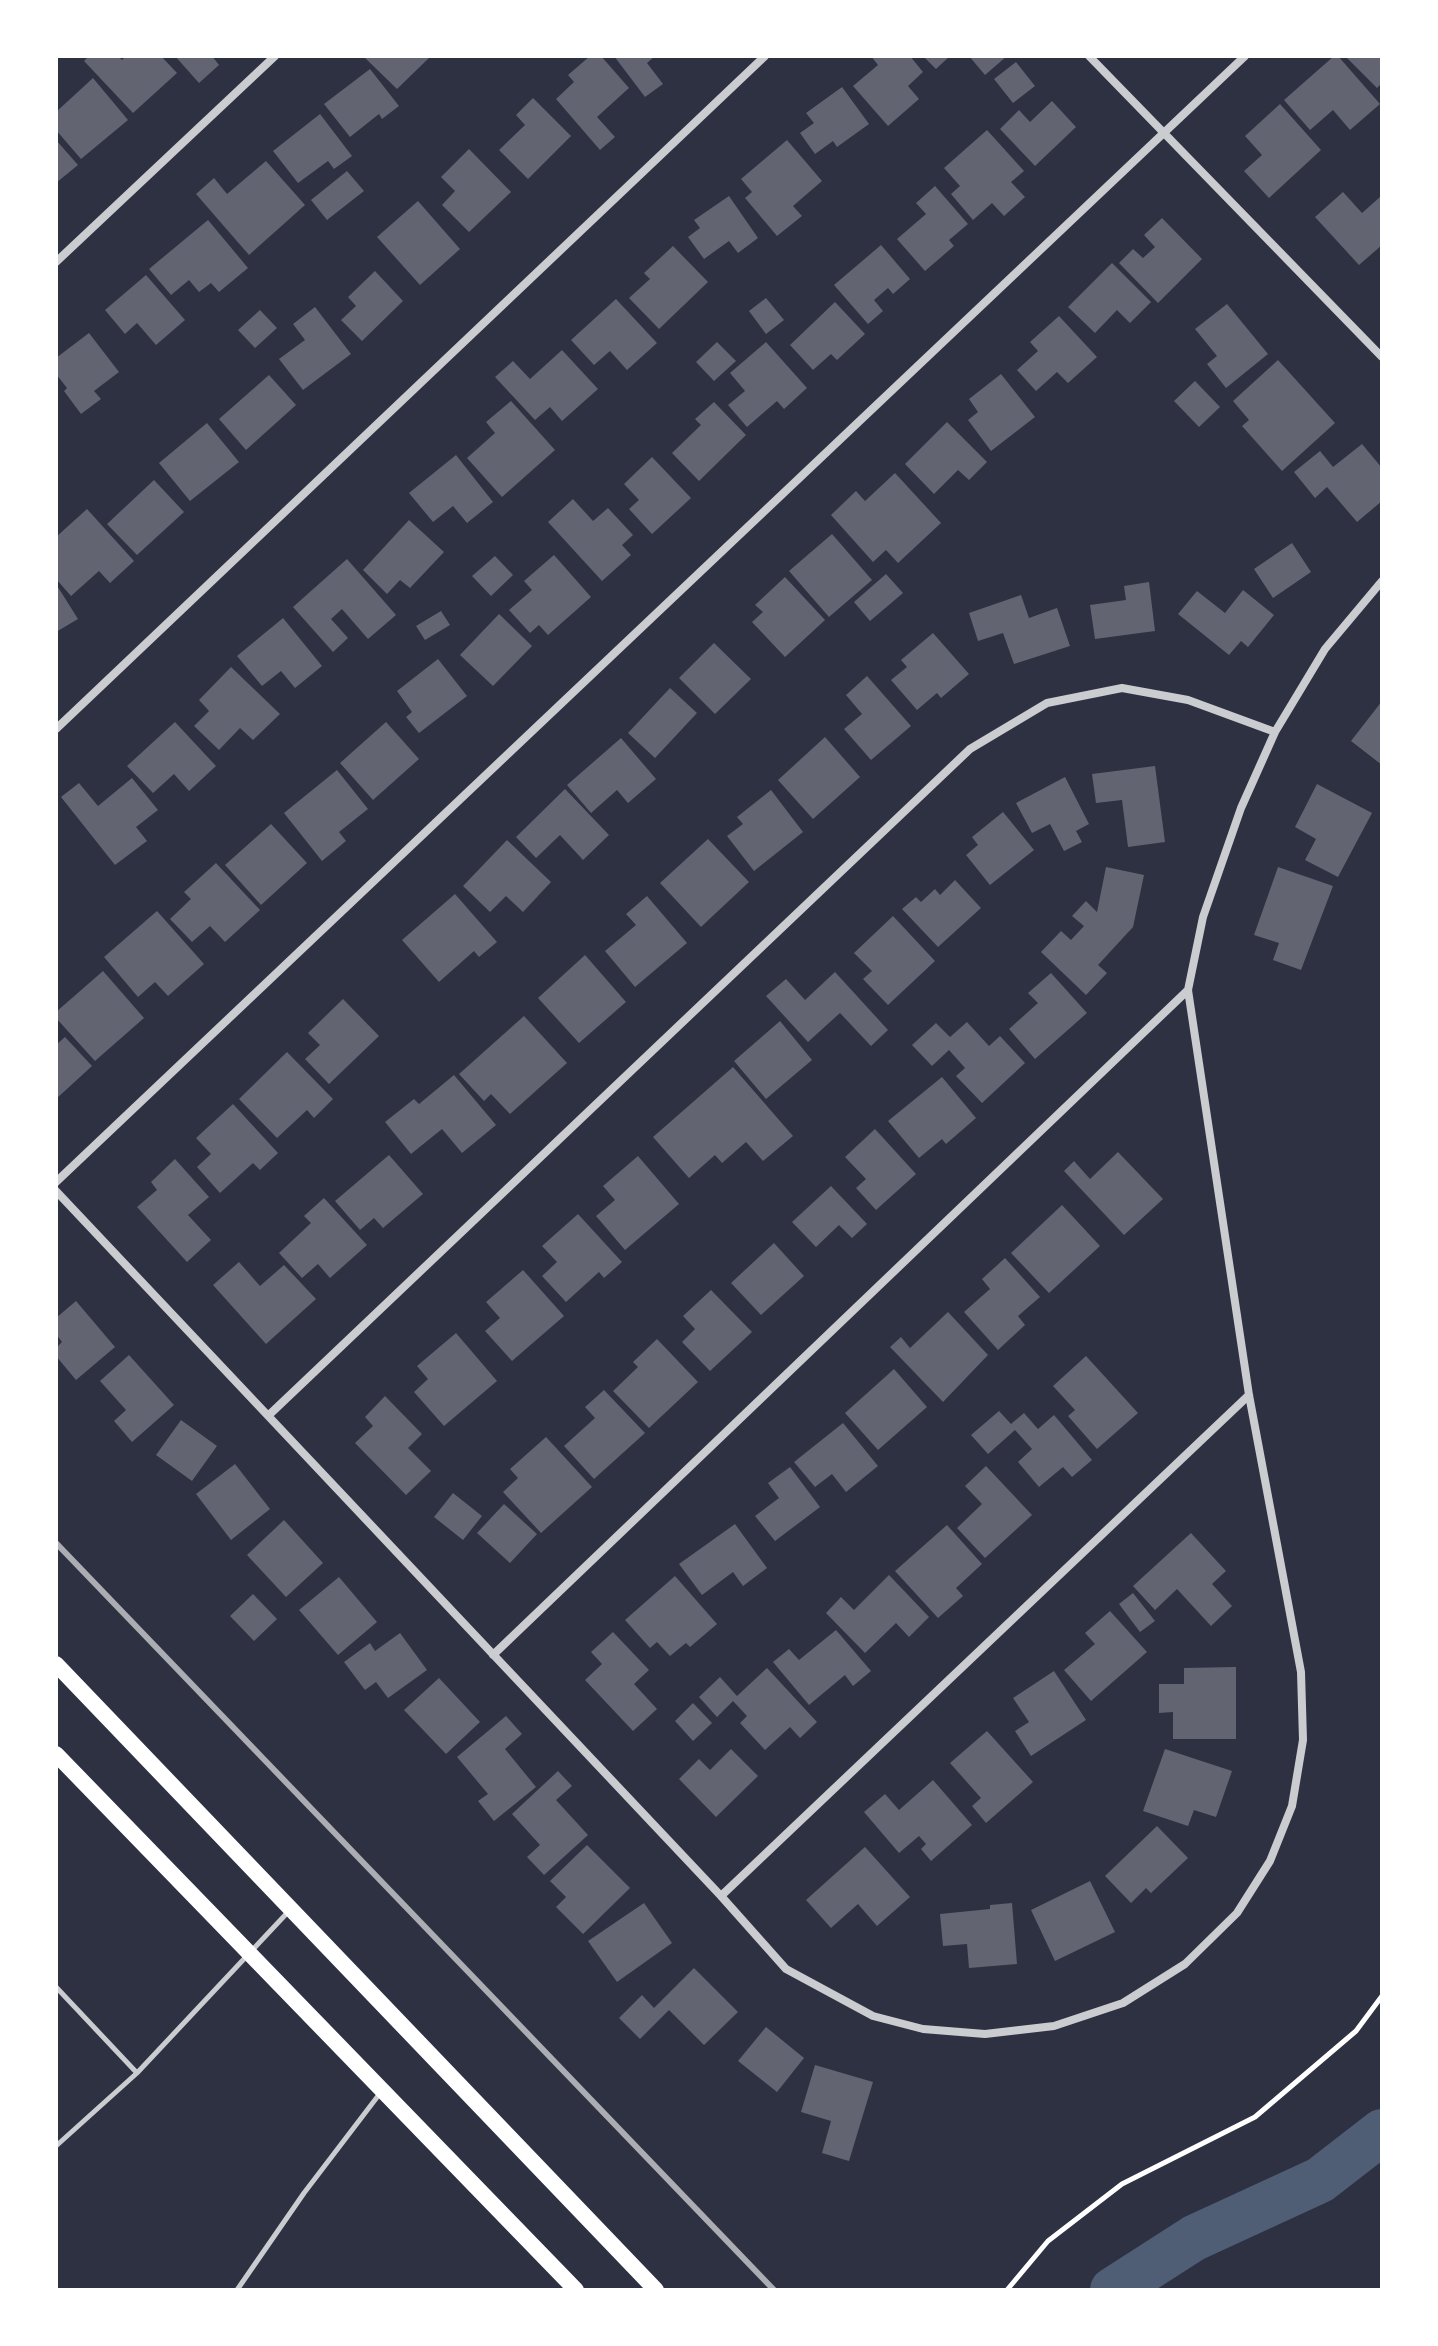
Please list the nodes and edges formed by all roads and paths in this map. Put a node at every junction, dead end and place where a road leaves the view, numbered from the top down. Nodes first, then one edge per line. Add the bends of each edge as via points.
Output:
1 (275, 56) edge
2 (765, 56) edge
3 (1089, 56) edge
4 (1245, 56) edge
5 (1165, 132) junction
6 (56, 262) edge
7 (1382, 357) edge
8 (1382, 581) edge
9 (56, 729) edge
10 (1275, 732) junction
11 (1188, 990) junction
12 (56, 1182) edge
13 (56, 1191) edge
14 (1249, 1395) junction
15 (269, 1415) junction
16 (493, 1655) junction
17 (56, 1664) edge
18 (56, 1754) edge
19 (721, 1896) junction
20 (291, 1909) junction
21 (248, 1954) junction
22 (56, 1987) edge
23 (1382, 1996) edge
24 (137, 2073) junction
25 (382, 2091) junction
26 (56, 2146) edge
27 (237, 2290) edge
28 (576, 2290) edge
29 (656, 2290) edge
30 (1007, 2290) edge

1 - 6 street
2 - 9 street
3 - 5 street
4 - 5 street
5 - 7 street
5 - 12 street
8 - 10 street via 1325,649
10 - 11 street via 1241,808 1203,917
10 - 15 street via 1188,700 1122,688 1047,703 970,749
11 - 14 street
11 - 16 street
13 - 15 street
14 - 19 street
14 - 19 street via 1301,1672 1303,1740 1292,1806 1270,1861 1237,1913 1185,1964 1123,2003 1054,2026 985,2034 923,2029 873,2016 786,1969
15 - 16 street
16 - 19 street
17 - 20 main road
18 - 21 main road
20 - 21 lane
20 - 29 main road
21 - 24 lane
21 - 25 main road
22 - 24 lane
23 - 30 path via 1356,2031 1255,2117 1122,2184 1048,2241
24 - 26 lane
25 - 27 lane
25 - 28 main road

